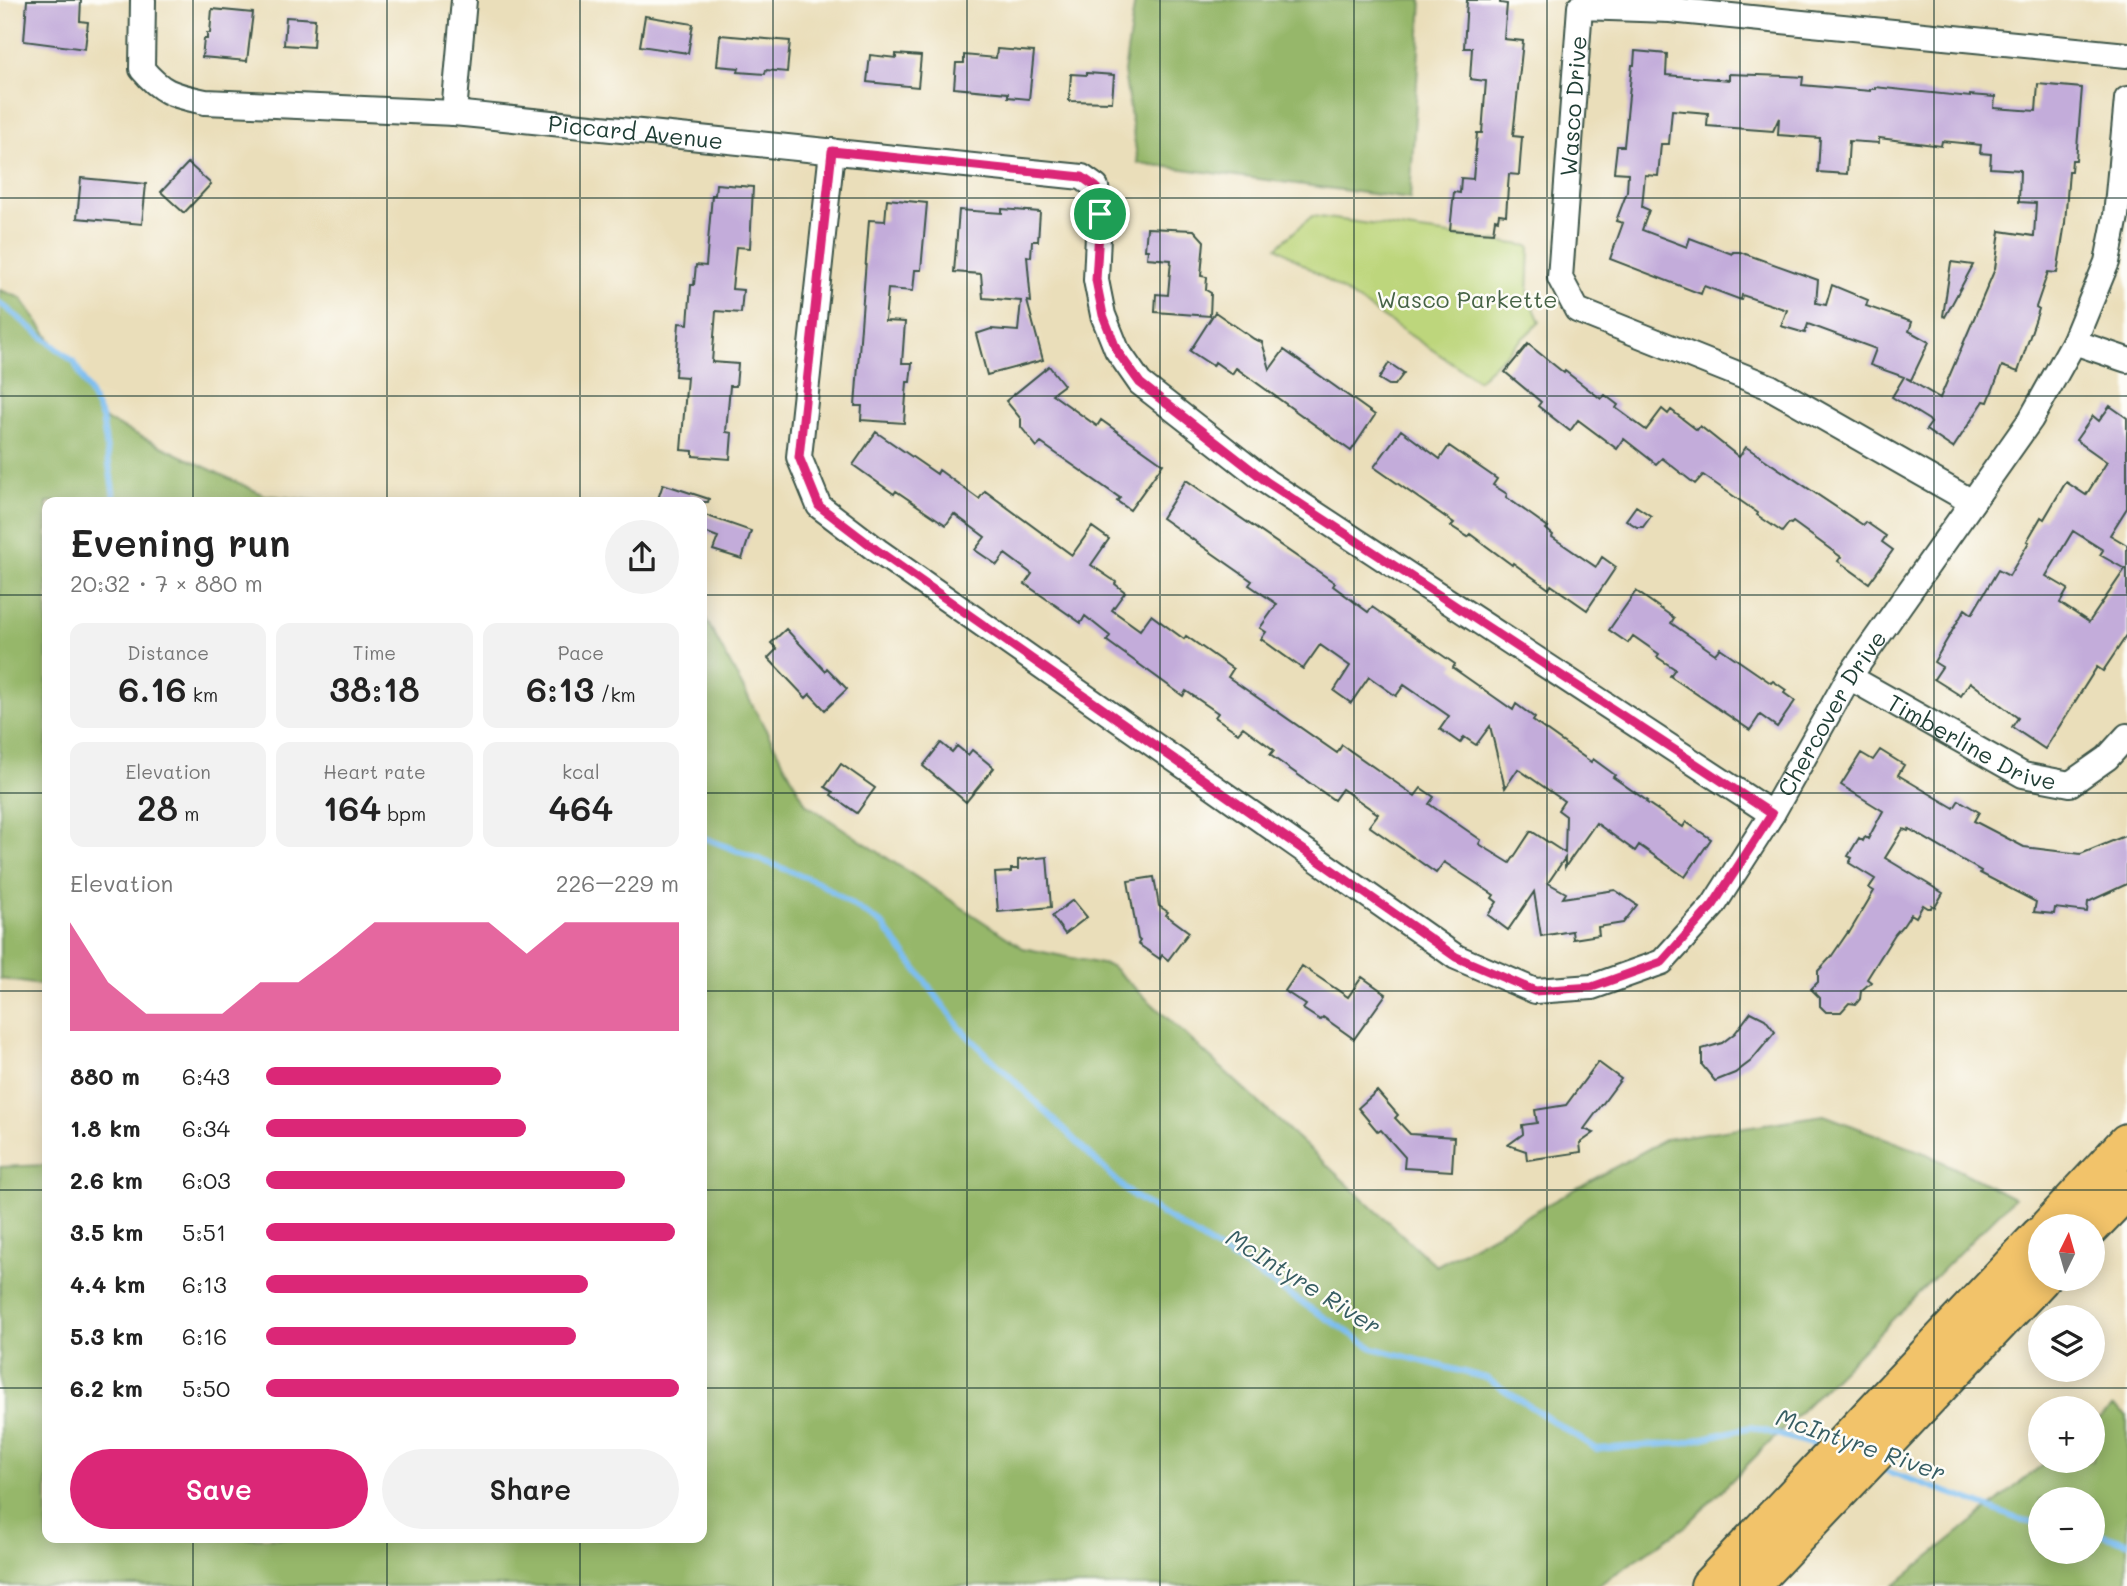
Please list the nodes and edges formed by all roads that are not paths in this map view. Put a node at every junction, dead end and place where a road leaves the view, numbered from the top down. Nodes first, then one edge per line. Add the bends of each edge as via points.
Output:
1 (143, 0) edge
2 (464, 0) edge
3 (2127, 55) edge
4 (2127, 99) edge
5 (454, 113) junction
6 (832, 151) junction
7 (2074, 342) junction
8 (2127, 360) edge
9 (1972, 502) junction
10 (1849, 677) junction
11 (2127, 736) edge
12 (1772, 814) junction
13 (2127, 1143) edge
14 (2127, 1189) edge
15 (2061, 1214) edge
16 (2103, 1214) edge
17 (2028, 1250) edge
18 (2028, 1290) edge
19 (1873, 1435) junction
20 (1823, 1488) junction
21 (1710, 1586) edge
22 (1748, 1586) edge

1 - 5 street, Piccard Avenue via 142,69 155,85 173,95 205,102
2 - 5 street
3 - 9 street, Wasco Drive via 1670,10 1580,7 1560,278 1577,310 1770,387
4 - 7 street, Chercover Drive via 2107,262
5 - 6 street, Piccard Avenue
6 - 12 street, Piccard Avenue via 1082,177 1096,187 1100,214 1096,280 1103,315 1117,351 1140,383 1267,482
6 - 12 street, Chercover Drive via 799,457 819,506 889,559 1456,957 1535,991 1592,987 1662,962 1713,905
7 - 8 street
7 - 9 street, Chercover Drive via 2031,419
9 - 10 street, Chercover Drive
10 - 11 street, Timberline Drive via 2023,775 2070,784
10 - 12 street, Chercover Drive
13 - 15 highway
14 - 16 highway
17 - 19 highway
18 - 19 highway
19 - 20 highway
20 - 21 highway
20 - 22 highway

